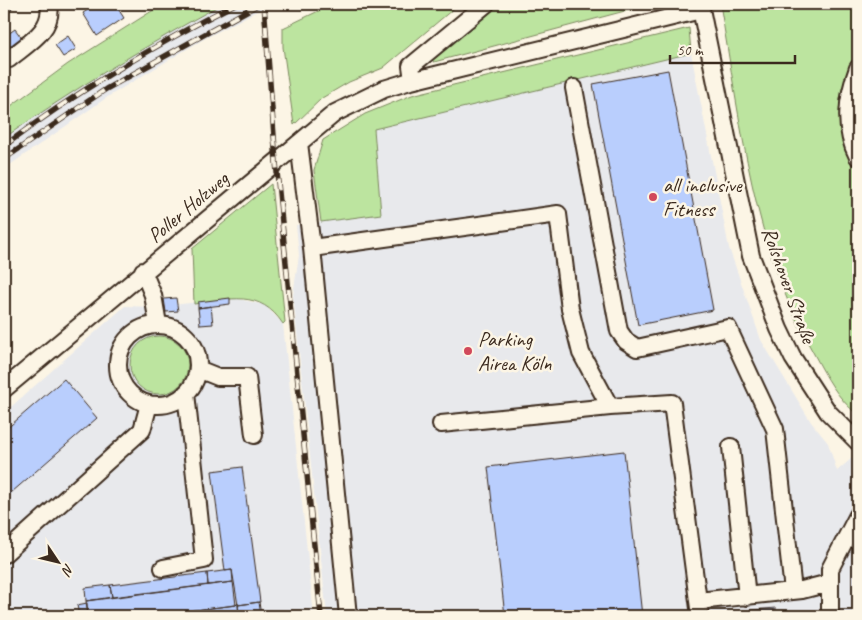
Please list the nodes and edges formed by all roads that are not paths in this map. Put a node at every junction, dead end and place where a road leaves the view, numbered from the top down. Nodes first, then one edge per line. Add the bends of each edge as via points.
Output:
1 (49, 4) edge
2 (486, 4) edge
3 (701, 7) edge
4 (9, 59) dead end
5 (858, 68) edge
6 (413, 80) junction
7 (574, 88) dead end
8 (299, 143) junction
9 (858, 157) edge
10 (312, 248) junction
11 (143, 271) junction
12 (158, 324) junction
13 (198, 369) junction
14 (4, 389) edge
15 (186, 393) junction
16 (149, 404) junction
17 (610, 408) junction
18 (441, 424) dead end
19 (254, 435) dead end
20 (858, 442) edge
21 (731, 447) dead end
22 (858, 515) edge
23 (4, 554) edge
24 (163, 568) dead end
25 (828, 584) junction
26 (793, 591) junction
27 (747, 596) junction
28 (699, 608) edge
29 (348, 616) edge
30 (830, 616) edge

1 - 4 street via 51,14 48,23 38,36
2 - 6 street via 411,66
3 - 6 street, Poller Holzweg
3 - 20 street, Rolshover Straße via 751,256 778,329 793,358 828,412
5 - 9 street via 850,90 847,119
6 - 8 street, Poller Holzweg via 384,89 335,113
7 - 26 street via 618,331 637,348 728,328 775,429
8 - 10 street
8 - 11 street, Poller Holzweg
10 - 17 street via 558,214 570,309 581,353
10 - 29 street
11 - 12 street via 153,295
11 - 14 street, Poller Holzweg
12 - 13 street via 171,326 192,343
12 - 16 street via 145,326 124,342 117,367 127,391
13 - 15 street
13 - 19 street via 218,377 247,377
15 - 16 street via 162,405
15 - 24 street via 204,560
16 - 23 street via 142,430
17 - 18 street
17 - 28 street via 672,404
21 - 27 street
22 - 25 street via 830,569
25 - 26 street
25 - 30 street
26 - 27 street
27 - 28 street

